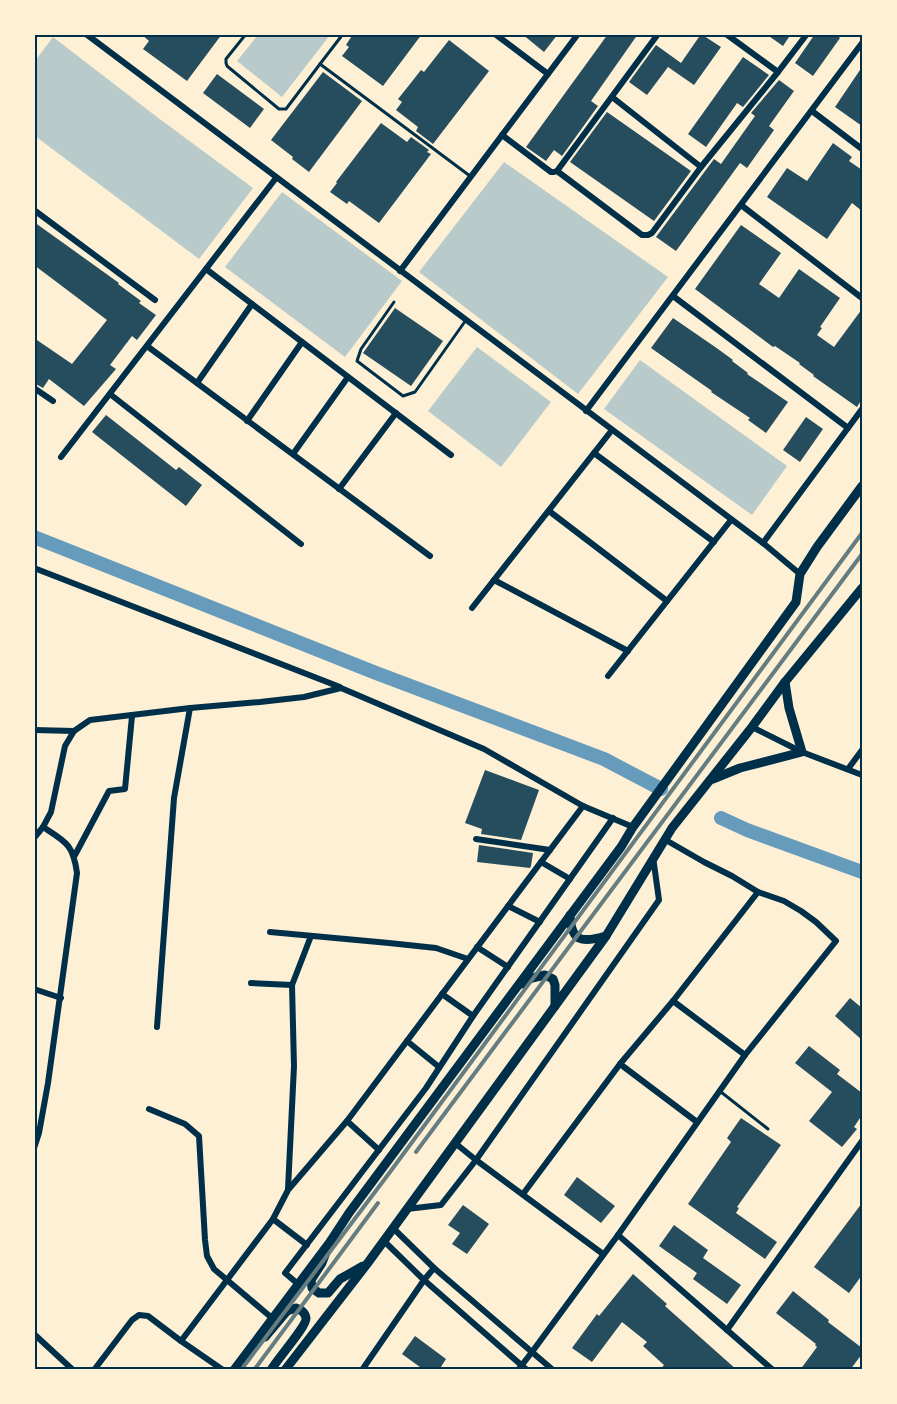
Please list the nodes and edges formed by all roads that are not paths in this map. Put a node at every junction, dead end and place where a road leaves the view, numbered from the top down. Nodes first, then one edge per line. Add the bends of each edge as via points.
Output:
1 (86, 34) edge
2 (246, 34) edge
3 (343, 34) edge
4 (495, 34) edge
5 (578, 34) edge
6 (658, 34) edge
7 (726, 34) edge
8 (807, 34) edge
9 (862, 43) edge
10 (320, 64) junction
11 (778, 72) junction
12 (549, 74) junction
13 (612, 97) junction
14 (812, 111) junction
15 (502, 135) junction
16 (862, 149) edge
17 (701, 167) junction
18 (555, 171) junction
19 (471, 177) junction
20 (276, 178) junction
21 (741, 205) junction
22 (34, 210) edge
23 (206, 269) junction
24 (400, 271) junction
25 (673, 296) junction
26 (862, 298) edge
27 (155, 300) dead end
28 (394, 302) dead end
29 (252, 304) junction
30 (466, 320) junction
31 (302, 342) junction
32 (147, 346) junction
33 (348, 377) junction
34 (197, 383) junction
35 (34, 388) edge
36 (110, 394) junction
37 (53, 401) dead end
38 (862, 409) edge
39 (586, 411) junction
40 (396, 413) junction
41 (247, 421) junction
42 (848, 428) junction
43 (612, 430) junction
44 (594, 453) junction
45 (293, 454) junction
46 (451, 455) dead end
47 (61, 457) dead end
48 (862, 486) edge
49 (339, 489) junction
50 (549, 510) junction
51 (731, 520) junction
52 (714, 542) junction
53 (763, 543) junction
54 (301, 544) dead end
55 (430, 556) dead end
56 (34, 568) edge
57 (801, 574) junction
58 (494, 580) junction
59 (862, 588) edge
60 (667, 601) junction
61 (472, 608) dead end
62 (628, 651) junction
63 (608, 676) dead end
64 (785, 682) junction
65 (341, 688) junction
66 (190, 708) junction
67 (132, 716) junction
68 (752, 728) junction
69 (34, 729) edge
70 (74, 731) junction
71 (862, 750) edge
72 (802, 752) junction
73 (848, 769) junction
74 (862, 775) edge
75 (710, 780) junction
76 (583, 806) junction
77 (613, 818) junction
78 (43, 827) junction
79 (633, 827) junction
80 (34, 838) edge
81 (476, 839) dead end
82 (664, 839) junction
83 (550, 850) junction
84 (75, 855) junction
85 (653, 857) junction
86 (541, 862) junction
87 (570, 879) junction
88 (758, 892) junction
89 (508, 906) junction
90 (570, 914) junction
91 (540, 922) junction
92 (270, 932) dead end
93 (311, 936) junction
94 (606, 936) junction
95 (477, 947) junction
96 (468, 959) junction
97 (508, 967) junction
98 (251, 983) dead end
99 (292, 985) junction
100 (517, 987) junction
101 (34, 989) edge
102 (442, 994) junction
103 (61, 998) junction
104 (673, 1001) junction
105 (555, 1006) junction
106 (473, 1016) junction
107 (156, 1027) dead end
108 (407, 1041) junction
109 (745, 1054) junction
110 (620, 1064) junction
111 (439, 1067) junction
112 (720, 1091) junction
113 (149, 1109) dead end
114 (347, 1120) junction
115 (697, 1122) junction
116 (768, 1129) dead end
117 (862, 1142) edge
118 (455, 1143) junction
119 (34, 1148) edge
120 (379, 1150) junction
121 (476, 1160) junction
122 (288, 1190) junction
123 (523, 1194) junction
124 (407, 1209) junction
125 (273, 1219) junction
126 (393, 1228) junction
127 (618, 1235) junction
128 (384, 1240) junction
129 (330, 1242) junction
130 (307, 1245) junction
131 (603, 1254) junction
132 (367, 1264) junction
133 (434, 1268) junction
134 (424, 1280) junction
135 (227, 1281) junction
136 (298, 1284) junction
137 (272, 1318) junction
138 (728, 1330) junction
139 (34, 1334) edge
140 (181, 1341) junction
141 (532, 1352) junction
142 (520, 1367) edge
143 (235, 1368) edge
144 (73, 1370) edge
145 (94, 1370) edge
146 (223, 1370) edge
147 (271, 1370) edge
148 (285, 1370) edge
149 (362, 1370) edge
150 (527, 1370) edge
151 (553, 1370) edge
152 (773, 1370) edge

1 - 20 street
2 - 10 lane via 226,63 279,109 286,109
3 - 10 lane
4 - 12 street
5 - 12 street
6 - 13 street
7 - 11 street
8 - 11 street
9 - 14 street
10 - 19 lane
11 - 17 street
12 - 15 street
13 - 17 street
13 - 18 street
14 - 16 street
14 - 21 street
15 - 18 street
15 - 19 street
17 - 18 street via 648,235 642,235
19 - 24 street
20 - 23 street
20 - 24 street
21 - 25 street
21 - 26 street
22 - 27 street
23 - 29 street
23 - 32 street
24 - 30 street
25 - 39 street
25 - 42 street
28 - 30 lane via 357,361 403,396 415,392
29 - 31 street
29 - 34 street
30 - 39 street
31 - 33 street
31 - 41 street
32 - 34 street
32 - 36 street
33 - 40 street
33 - 45 street
34 - 41 street
35 - 37 street
36 - 47 street
36 - 54 street
38 - 42 street
39 - 43 street
40 - 46 street
40 - 49 street
41 - 45 street
42 - 53 street
43 - 44 street
43 - 51 street
44 - 50 street
44 - 52 street
45 - 49 street
48 - 57 main road
49 - 55 street
50 - 58 street
50 - 60 street
51 - 52 street
51 - 53 street
52 - 60 street
53 - 57 street
56 - 65 street
57 - 79 main road via 796,602
58 - 61 street
58 - 62 street
59 - 64 main road
60 - 62 street
62 - 63 street
64 - 68 main road
64 - 72 main road
65 - 66 street via 293,698
65 - 76 street via 484,749
66 - 67 street
66 - 107 street via 174,798
67 - 70 street via 90,720
67 - 84 street via 125,789 110,791
68 - 72 street
68 - 75 main road
69 - 70 street
70 - 78 street via 65,746 51,812
71 - 73 street
72 - 73 street
72 - 75 main road
73 - 74 street
75 - 82 main road
76 - 77 street
76 - 83 street
77 - 79 street
77 - 87 street
78 - 80 street
78 - 84 street via 66,842
79 - 90 main road
81 - 83 street
82 - 85 main road
82 - 88 street
83 - 86 street
84 - 103 street via 77,873
85 - 94 main road
85 - 121 street via 659,900
86 - 87 street
86 - 89 street
87 - 91 street
88 - 104 street
88 - 109 street via 801,911 836,941
89 - 91 street
89 - 95 street
90 - 94 main road via 570,927 578,939
90 - 100 main road
91 - 97 street
92 - 93 street
93 - 96 street via 436,948
93 - 99 street
94 - 105 main road
95 - 96 street
95 - 97 street
96 - 102 street
97 - 106 street
98 - 99 street
99 - 122 street via 294,1066
100 - 105 main road via 544,975 553,979
100 - 129 main road
101 - 103 street
102 - 106 street
102 - 108 street
103 - 119 street
104 - 109 street
104 - 110 street
105 - 118 main road
106 - 111 street
108 - 111 street
108 - 114 street
109 - 112 street
110 - 115 street
110 - 123 street
111 - 120 street
112 - 115 street
112 - 116 lane
113 - 135 street via 185,1124 199,1136 207,1256
114 - 120 street
114 - 122 street
115 - 127 street
117 - 138 street
118 - 121 street
118 - 124 main road
120 - 130 street
121 - 123 street
121 - 124 street via 441,1204
122 - 125 street
123 - 131 street
124 - 126 main road
125 - 130 street
125 - 135 street
126 - 128 main road
126 - 133 street
127 - 131 street
127 - 138 street
128 - 132 main road
128 - 134 street
129 - 132 main road via 322,1263 312,1275 310,1284 315,1292 328,1293 340,1279
129 - 136 main road
130 - 136 street via 285,1273
131 - 141 street
132 - 148 main road
133 - 134 street
133 - 141 street
134 - 142 street
134 - 149 street
135 - 137 street
135 - 140 street
136 - 137 main road
137 - 143 main road
138 - 152 street
139 - 144 street
140 - 145 street via 148,1316 140,1315
140 - 146 street
141 - 142 street
141 - 151 street
142 - 150 street
143 - 147 main road via 287,1311 296,1308 306,1317 305,1322

